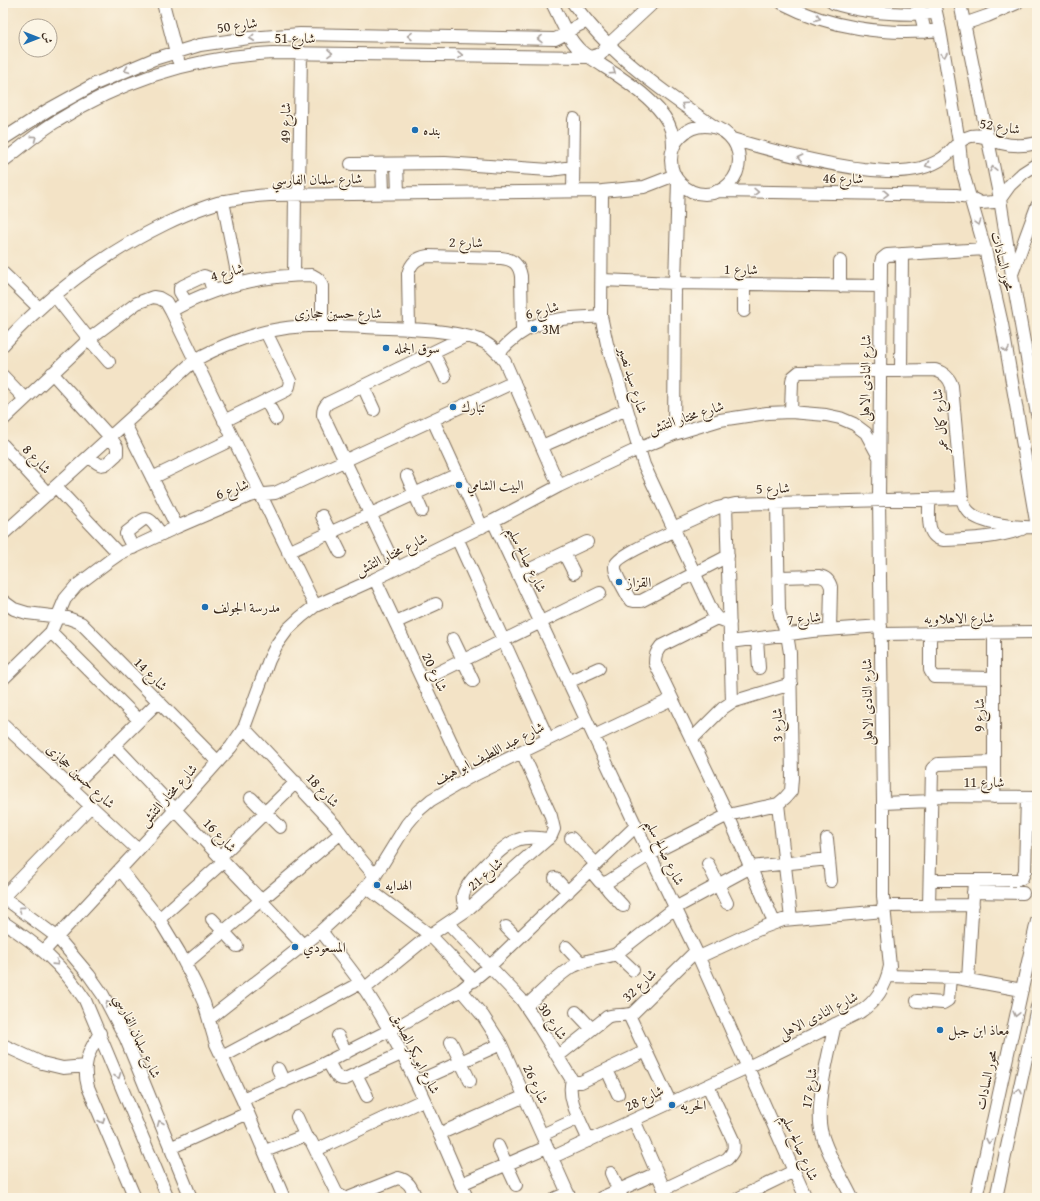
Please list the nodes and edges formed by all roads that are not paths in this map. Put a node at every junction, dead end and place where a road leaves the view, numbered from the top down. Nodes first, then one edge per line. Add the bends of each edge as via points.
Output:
1 (163, 3) edge
2 (552, 3) edge
3 (573, 3) edge
4 (653, 3) edge
5 (782, 3) edge
6 (833, 3) edge
7 (1017, 3) edge
8 (964, 4) edge
9 (935, 8) edge
10 (920, 9) edge
11 (588, 22) junction
12 (964, 24) junction
13 (940, 30) junction
14 (925, 32) junction
15 (567, 34) junction
16 (608, 45) junction
17 (176, 52) junction
18 (301, 52) junction
19 (590, 58) junction
20 (180, 67) junction
21 (574, 119) dead end
22 (716, 127) junction
23 (987, 137) junction
24 (3, 139) edge
25 (732, 139) junction
26 (959, 142) junction
27 (1037, 143) edge
28 (673, 148) junction
29 (3, 161) edge
30 (351, 164) dead end
31 (382, 164) junction
32 (397, 164) junction
33 (1037, 164) edge
34 (573, 168) junction
35 (539, 170) junction
36 (677, 178) junction
37 (573, 191) junction
38 (602, 191) junction
39 (539, 192) junction
40 (717, 192) junction
41 (398, 193) junction
42 (297, 194) junction
43 (383, 194) junction
44 (969, 197) junction
45 (1000, 199) junction
46 (223, 201) junction
47 (1036, 209) edge
48 (985, 249) junction
49 (902, 254) junction
50 (840, 261) dead end
51 (3, 273) edge
52 (294, 275) junction
53 (1012, 275) junction
54 (602, 280) junction
55 (239, 283) junction
56 (675, 283) junction
57 (744, 284) junction
58 (840, 286) junction
59 (881, 286) junction
60 (213, 291) junction
61 (54, 295) junction
62 (186, 302) junction
63 (39, 308) junction
64 (171, 311) junction
65 (744, 311) dead end
66 (601, 316) junction
67 (322, 326) junction
68 (409, 329) junction
69 (522, 331) junction
70 (266, 332) junction
71 (466, 336) junction
72 (88, 339) junction
73 (3, 345) edge
74 (433, 352) junction
75 (499, 353) junction
76 (195, 360) junction
77 (109, 362) dead end
78 (880, 370) junction
79 (901, 370) junction
80 (52, 373) junction
81 (3, 376) edge
82 (445, 377) dead end
83 (514, 382) junction
84 (363, 386) junction
85 (25, 399) junction
86 (266, 400) junction
87 (627, 409) junction
88 (374, 410) dead end
89 (791, 412) junction
90 (1037, 414) edge
91 (276, 419) dead end
92 (3, 420) edge
93 (433, 420) junction
94 (224, 421) junction
95 (125, 424) junction
96 (674, 434) junction
97 (110, 437) junction
98 (234, 439) junction
99 (3, 445) edge
100 (542, 446) junction
101 (638, 449) junction
102 (90, 456) junction
103 (879, 458) junction
104 (345, 462) junction
105 (458, 474) junction
106 (407, 476) dead end
107 (152, 478) junction
108 (559, 486) junction
109 (52, 490) junction
110 (260, 494) junction
111 (415, 494) junction
112 (962, 498) junction
113 (929, 499) junction
114 (879, 500) junction
115 (778, 503) junction
116 (726, 505) junction
117 (422, 512) dead end
118 (370, 515) junction
119 (322, 516) dead end
120 (487, 524) junction
121 (177, 527) junction
122 (1034, 527) edge
123 (674, 530) junction
124 (331, 533) junction
125 (3, 534) edge
126 (161, 534) junction
127 (457, 538) junction
128 (587, 542) dead end
129 (133, 548) junction
130 (288, 552) junction
131 (340, 552) dead end
132 (564, 553) junction
133 (119, 554) junction
134 (728, 556) junction
135 (396, 568) junction
136 (574, 573) dead end
137 (694, 574) junction
138 (518, 575) junction
139 (779, 577) junction
140 (375, 579) junction
141 (600, 593) dead end
142 (3, 601) edge
143 (436, 604) dead end
144 (314, 606) junction
145 (58, 617) junction
146 (717, 618) junction
147 (396, 622) junction
148 (541, 622) junction
149 (730, 623) junction
150 (830, 630) junction
151 (881, 630) junction
152 (51, 632) junction
153 (1037, 632) edge
154 (994, 633) junction
155 (787, 634) junction
156 (930, 634) junction
157 (757, 638) junction
158 (453, 639) dead end
159 (504, 640) junction
160 (730, 642) junction
161 (464, 660) junction
162 (599, 668) dead end
163 (759, 668) dead end
164 (994, 678) junction
165 (3, 679) edge
166 (423, 680) junction
167 (473, 681) dead end
168 (568, 682) junction
169 (791, 684) junction
170 (672, 699) junction
171 (158, 702) junction
172 (732, 702) junction
173 (139, 720) junction
174 (586, 721) junction
175 (3, 724) edge
176 (244, 728) junction
177 (594, 736) junction
178 (548, 739) junction
179 (692, 739) junction
180 (114, 745) junction
181 (522, 752) junction
182 (218, 762) junction
183 (994, 762) junction
184 (468, 778) junction
185 (296, 782) junction
186 (71, 788) junction
187 (994, 797) junction
188 (1032, 797) edge
189 (251, 798) dead end
190 (932, 799) junction
191 (883, 803) junction
192 (778, 804) junction
193 (91, 806) junction
194 (175, 810) junction
195 (265, 812) junction
196 (728, 815) junction
197 (636, 826) junction
198 (280, 827) dead end
199 (341, 833) junction
200 (571, 838) dead end
201 (548, 839) junction
202 (827, 839) dead end
203 (138, 850) junction
204 (649, 855) junction
205 (222, 859) junction
206 (829, 859) junction
207 (785, 863) junction
208 (708, 864) dead end
209 (593, 867) junction
210 (751, 867) junction
211 (120, 869) junction
212 (375, 876) junction
213 (555, 878) dead end
214 (831, 880) dead end
215 (930, 880) junction
216 (603, 883) junction
217 (718, 884) junction
218 (974, 886) junction
219 (366, 887) junction
220 (568, 892) junction
221 (1023, 893) dead end
222 (3, 897) edge
223 (261, 901) junction
224 (727, 903) dead end
225 (929, 905) junction
226 (973, 905) junction
227 (623, 906) dead end
228 (675, 908) junction
229 (883, 908) junction
230 (467, 910) junction
231 (159, 919) junction
232 (212, 919) dead end
233 (791, 919) junction
234 (1037, 921) edge
235 (3, 922) edge
236 (774, 922) junction
237 (448, 923) junction
238 (506, 927) dead end
239 (321, 931) junction
240 (224, 932) junction
241 (430, 935) junction
242 (57, 937) junction
243 (518, 939) junction
244 (304, 945) junction
245 (237, 946) dead end
246 (566, 947) dead end
247 (44, 951) junction
248 (616, 954) junction
249 (697, 954) junction
250 (581, 963) junction
251 (185, 964) junction
252 (490, 966) junction
253 (632, 970) dead end
254 (888, 976) junction
255 (950, 978) junction
256 (968, 980) junction
257 (474, 981) junction
258 (362, 986) junction
259 (461, 990) junction
260 (1022, 990) junction
261 (917, 1001) dead end
262 (526, 1006) junction
263 (1037, 1007) edge
264 (576, 1012) dead end
265 (629, 1015) junction
266 (209, 1019) junction
267 (835, 1024) junction
268 (592, 1029) junction
269 (389, 1031) junction
270 (100, 1033) junction
271 (338, 1036) dead end
272 (451, 1042) dead end
273 (501, 1044) junction
274 (3, 1045) edge
275 (646, 1051) junction
276 (346, 1053) junction
277 (401, 1054) junction
278 (558, 1056) junction
279 (222, 1057) junction
280 (328, 1062) junction
281 (461, 1062) junction
282 (85, 1066) junction
283 (748, 1067) junction
284 (278, 1069) dead end
285 (607, 1070) junction
286 (356, 1074) junction
287 (572, 1080) junction
288 (470, 1081) dead end
289 (284, 1082) junction
290 (416, 1082) junction
291 (708, 1086) junction
292 (618, 1094) dead end
293 (367, 1096) dead end
294 (525, 1096) junction
295 (242, 1100) junction
296 (424, 1100) junction
297 (670, 1102) junction
298 (248, 1113) junction
299 (297, 1117) dead end
300 (580, 1118) junction
301 (634, 1120) junction
302 (439, 1134) junction
303 (542, 1135) junction
304 (306, 1137) junction
305 (589, 1141) junction
306 (498, 1146) dead end
307 (170, 1148) junction
308 (316, 1150) junction
309 (265, 1152) junction
310 (550, 1152) junction
311 (507, 1165) junction
312 (794, 1171) junction
313 (611, 1172) dead end
314 (657, 1173) junction
315 (461, 1184) junction
316 (516, 1185) dead end
317 (620, 1194) edge
318 (666, 1194) edge
319 (569, 1195) edge
320 (743, 1197) edge
321 (135, 1198) edge
322 (168, 1198) edge
323 (191, 1198) edge
324 (284, 1198) edge
325 (345, 1198) edge
326 (348, 1198) edge
327 (416, 1198) edge
328 (467, 1198) edge
329 (556, 1198) edge
330 (601, 1198) edge
331 (806, 1198) edge
332 (852, 1198) edge
333 (976, 1198) edge
334 (996, 1198) edge

1 - 17 street
2 - 15 street
3 - 11 street
4 - 16 street
5 -> 14 street via 826,21 858,29
6 - 10 street via 890,14
7 - 12 street
8 - 12 street, محور السادات
9 - 10 street
9 - 13 street, محور السادات
10 - 14 street
11 - 15 street, شارع 50 via 576,25
11 - 16 street
12 - 23 street, محور السادات
13 - 14 street
13 -> 26 street, محور السادات
15 -> 17 street, شارع 50 via 554,39 300,34 224,41
15 - 19 street via 578,49
16 - 19 street via 601,54
22 -> 16 street via 658,87
17 - 20 street
17 -> 24 street, شارع 50 via 130,68 95,84
18 -> 19 street, شارع 51
18 - 20 street, شارع 51 via 249,54
18 - 42 street, شارع 49
19 -> 28 street via 630,84 660,112 671,129
29 -> 20 street, شارع 51 via 55,122 80,107 110,92
21 - 34 street
22 - 25 street
22 - 28 street via 699,126 690,129 677,140
23 - 26 street, شارع 52 via 972,136
23 - 27 street, شارع 52 via 1015,145
45 -> 23 street, محور السادات
26 -> 25 street, شارع 46 via 932,164 907,171 879,171 820,163
25 - 40 street via 738,153 737,169 730,183
26 - 44 street, محور السادات via 962,170
28 - 36 street via 672,166
30 - 31 street
31 - 32 street
31 - 43 street
32 - 35 street via 452,164
32 - 41 street
33 - 45 street via 1010,185
34 - 35 street
34 - 37 street
35 - 39 street
36 - 38 street, شارع سلمان الفارسي via 644,186
36 - 40 street via 690,190 704,194
36 - 56 street
37 - 38 street, شارع سلمان الفارسي
37 - 39 street, شارع سلمان الفارسي
38 - 54 street, شارع سيد نصير
39 - 41 street, شارع سلمان الفارسي
40 -> 44 street, شارع 46
41 - 43 street, شارع سلمان الفارسي
42 - 43 street, شارع سلمان الفارسي
42 - 46 street, شارع سلمان الفارسي
42 - 52 street
44 - 45 street via 981,203
44 -> 48 street, محور السادات
45 - 53 street, محور السادات
46 - 55 street
46 - 61 street, شارع سلمان الفارسي via 151,231 103,260
47 - 53 street
48 - 49 street
48 -> 122 street, محور السادات via 1002,324
49 - 59 street, شارع النادى الاهلى via 884,256 881,263
49 - 79 street
50 - 58 street
51 - 63 street
52 - 55 street, شارع 4
52 - 67 street, شارع 4 via 312,275 320,281
53 - 90 street, محور السادات
54 - 56 street, شارع 1
54 - 66 street, شارع سيد نصير
55 - 60 street, شارع 4
56 - 57 street, شارع 1
56 - 96 street
57 - 58 street, شارع 1
57 - 65 street
58 - 59 street, شارع 1
59 - 78 street, شارع النادى الاهلى
60 - 62 street, شارع 4
60 - 62 street via 209,278 204,276 180,288
61 - 63 street, شارع سلمان الفارسي
61 - 72 street
62 - 64 street, شارع 4
63 - 73 street, شارع سلمان الفارسي
64 - 72 street via 160,298 146,299
64 - 76 street
66 - 69 street, شارع 6 via 554,320
66 - 87 street, شارع سيد نصير
67 - 68 street, شارع حسين حجازى
67 - 70 street, شارع حسين حجازى via 301,326
68 - 69 street, شارع 2 via 408,274 414,261 428,256 494,257 509,259 520,269
68 - 71 street, شارع حسين حجازى
69 - 75 street, شارع 6
70 - 76 street, شارع حسين حجازى
70 - 86 street via 290,381 287,390
71 - 74 street
71 - 75 street, شارع حسين حجازى via 484,342
72 - 77 street
72 - 80 street
74 - 82 street
74 - 84 street
75 - 83 street, شارع حسين حجازى
76 - 94 street
76 - 95 street, شارع حسين حجازى
78 - 79 street, شارع كمال عمر
78 - 89 street, شارع كمال عمر via 799,372 792,381
78 - 103 street, شارع النادى الاهلى
79 - 112 street, شارع كمال عمر via 935,370 950,380
80 - 85 street
80 - 97 street
81 - 85 street
83 - 93 street, شارع 6
83 - 100 street, شارع حسين حجازى
84 - 88 street
84 - 104 street via 328,403 323,410
85 - 92 street
86 - 91 street
86 - 94 street
87 - 100 street
87 - 101 street, شارع سيد نصير
89 - 96 street, شارع مختار التتش via 720,420
89 - 103 street, شارع مختار التتش via 826,415 854,424 866,433
93 - 104 street, شارع 6
93 - 105 street, شارع صالح سليم
94 - 98 street
95 - 97 street, شارع حسين حجازى
95 - 107 street
96 - 101 street, شارع مختار التتش
97 - 102 street, شارع حسين حجازى
97 - 102 street via 117,447 117,454 102,466
98 - 107 street
98 - 110 street
99 - 109 street, شارع 8
100 - 108 street, شارع حسين حجازى
101 - 108 street, شارع مختار التتش
101 - 123 street, شارع سيد نصير
102 - 109 street, شارع حسين حجازى
103 - 114 street, شارع النادى الاهلى
104 - 110 street, شارع 6 via 275,493
104 - 118 street
105 - 111 street
105 - 120 street, شارع صالح سليم
106 - 111 street
107 - 121 street
108 - 120 street, شارع مختار التتش
109 - 125 street, شارع حسين حجازى
109 - 133 street, شارع 8
110 - 121 street, شارع 6 via 247,497
110 - 130 street
111 - 117 street
111 - 118 street
112 - 113 street, شارع 5
112 - 122 street, شارع كمال عمر via 964,506 975,517 1000,524
113 - 114 street, شارع 5
113 - 122 street via 930,529 939,540 993,536
114 - 115 street, شارع 5
114 - 151 street, شارع النادى الاهلى
115 - 116 street, شارع 5
115 - 139 street, شارع 3
116 - 123 street, شارع 5 via 713,509
116 - 134 street
118 - 124 street
118 - 135 street
119 - 124 street
120 - 127 street, شارع مختار التتش
120 - 138 street, شارع صالح سليم
121 - 126 street, شارع 6
123 - 137 street, شارع سيد نصير
123 - 137 street, شارع 5 via 618,559 615,566 618,577 630,600 638,602
124 - 130 street
124 - 131 street
126 - 129 street, شارع 6
126 - 129 street via 147,518 126,534
127 - 135 street, شارع مختار التتش
127 - 159 street
128 - 132 street
129 - 133 street, شارع 6
130 - 144 street
132 - 136 street
132 - 138 street
133 - 145 street, شارع 6 via 76,586 65,599
134 - 137 street
134 - 149 street
135 - 140 street, شارع مختار التتش
137 - 146 street, شارع سيد نصير
138 - 148 street, شارع صالح سليم
139 - 150 street via 819,576 829,581
139 - 155 street, شارع 3 via 779,610
140 - 144 street, شارع مختار التتش
140 - 147 street, شارع 20
141 - 148 street
142 - 145 street, شارع 14 via 14,609 26,613
143 - 147 street
144 - 176 street, شارع مختار التتش via 288,629 277,644
145 - 152 street, شارع 6
145 - 171 street, شارع 14 via 81,624
146 - 149 street
146 - 170 street via 661,646 657,651 655,663
147 - 166 street, شارع 20
148 - 159 street
148 - 168 street, شارع صالح سليم
149 - 160 street
150 - 151 street, شارع 7
150 - 155 street, شارع 7
151 - 156 street, شارع الاهلاويه
151 - 191 street, شارع النادى الاهلى
152 - 165 street, شارع 6
152 - 173 street
153 - 154 street, شارع الاهلاويه
154 - 156 street, شارع الاهلاويه
154 - 164 street, شارع 9
155 - 157 street, شارع 7
155 - 169 street, شارع 3
156 - 164 street via 930,670 934,677
157 - 160 street, شارع 7
157 - 163 street
158 - 161 street
159 - 161 street
159 - 178 street
160 - 172 street
161 - 166 street
161 - 167 street
162 - 168 street
164 - 183 street, شارع 9
166 - 184 street, شارع 20
168 - 174 street, شارع صالح سليم
169 - 172 street
169 - 192 street, شارع 3 via 791,791
170 - 177 street
170 - 179 street
171 - 173 street
171 - 182 street, شارع 14
172 - 179 street
173 - 180 street
174 - 177 street, شارع صالح سليم
174 - 178 street, شارع عبد اللطيف ابو هيف
175 - 186 street, شارع حسين حجازى
176 - 182 street, شارع مختار التتش
176 - 185 street, شارع 18
177 - 197 street, شارع صالح سليم
178 - 181 street, شارع عبد اللطيف ابو هيف
179 - 196 street
180 - 186 street
180 - 194 street, شارع 16
181 - 184 street, شارع عبد اللطيف ابو هيف
181 - 201 street via 551,816 554,829
182 - 194 street, شارع مختار التتش
183 - 187 street, شارع 9
183 - 190 street via 936,765 932,769
184 - 212 street, شارع عبد اللطيف ابو هيف via 445,790 418,811 407,824
185 - 195 street
185 - 199 street, شارع 18
186 - 193 street, شارع حسين حجازى
187 - 188 street, شارع 11
187 - 190 street, شارع 11
188 - 218 street via 1024,875 1018,880
189 - 195 street
190 - 191 street, شارع 11
190 - 215 street
191 - 229 street, شارع النادى الاهلى
192 - 196 street
192 - 207 street
193 - 203 street, شارع حسين حجازى
193 - 222 street
194 - 203 street, شارع مختار التتش
194 - 205 street, شارع 16
195 - 198 street
195 - 205 street
196 - 204 street
196 - 210 street
197 - 204 street, شارع صالح سليم
197 - 209 street
199 - 212 street, شارع 18
199 - 223 street
200 - 209 street
201 - 230 street, شارع 21
201 - 230 street via 526,838 508,844 473,876 466,887 462,898
202 - 206 street
203 - 211 street, شارع مختار التتش
204 - 216 street via 609,882
204 - 228 street, شارع صالح سليم
205 - 223 street, شارع 16
205 - 231 street
206 - 207 street
206 - 214 street
207 - 210 street
207 - 233 street
208 - 217 street
209 - 216 street
209 - 220 street
210 - 217 street
210 - 236 street
211 - 231 street
211 - 242 street, شارع مختار التتش
212 - 219 street, شارع عبد اللطيف ابو هيف
213 - 220 street
215 - 218 street
215 - 225 street
216 - 227 street
217 - 224 street
217 - 228 street
218 - 221 street
218 - 226 street
219 - 239 street, شارع عبد اللطيف ابو هيف
219 - 241 street
220 - 243 street
242 -> 222 street, شارع سلمان الفارسي
223 - 240 street
223 - 244 street, شارع 16
225 - 226 street, شارع 32
225 - 229 street, شارع 32
226 - 256 street
228 - 248 street
228 - 249 street, شارع صالح سليم
229 - 233 street, شارع 32
229 - 254 street, شارع النادى الاهلى via 890,966
230 - 237 street, شارع 21
231 - 251 street
232 - 240 street
233 - 236 street, شارع 32
234 - 260 street, محور السادات
235 - 247 street
236 - 249 street, شارع 32
237 - 241 street, شارع 21
237 - 252 street, شارع 30
238 - 243 street
239 - 244 street, شارع عبد اللطيف ابو هيف
239 - 258 street, شارع ابو بكر الصديق
240 - 245 street
240 - 251 street
241 - 257 street
241 - 258 street, شارع 21
242 - 247 street, شارع مختار التتش
307 -> 242 street, شارع سلمان الفارسي via 115,1017 89,975
243 - 252 street
244 - 266 street, شارع عبد اللطيف ابو هيف
246 - 250 street
247 -> 270 street via 75,984 86,1000
248 - 250 street
248 - 253 street
249 - 265 street, شارع 32
249 - 283 street, شارع صالح سليم
250 - 262 street via 566,971
251 - 266 street
252 - 257 street
252 - 262 street, شارع 30
254 - 255 street
254 - 267 street, شارع النادى الاهلى via 880,993 868,1007
255 - 256 street
255 - 261 street via 946,1002
256 - 260 street
257 - 259 street
258 - 269 street, شارع ابو بكر الصديق
258 - 279 street, شارع 21
259 - 269 street
259 - 273 street, شارع 26 via 483,1016
260 -> 333 street, محور السادات
262 - 278 street, شارع 30
334 -> 263 street
264 - 268 street
265 - 268 street, شارع 32 via 611,1015
265 - 275 street
266 - 279 street
267 - 283 street, شارع النادى الاهلى
267 - 332 street, شارع 17 via 819,1119 826,1146
268 - 278 street, شارع 32
269 - 276 street
269 - 277 street, شارع ابو بكر الصديق
270 - 282 street
270 -> 322 street
271 - 276 street
272 - 281 street
273 - 281 street
273 - 294 street, شارع 26
274 - 282 street via 42,1063 63,1068
275 - 285 street
275 - 297 street
276 - 280 street
277 - 286 street
277 - 290 street, شارع ابو بكر الصديق
278 - 287 street, شارع 30
279 - 295 street
280 - 286 street via 337,1078 341,1080
280 - 289 street
281 - 288 street
281 - 290 street
282 -> 321 street via 88,1087
283 - 291 street, شارع 28
283 - 312 street, شارع صالح سليم
284 - 289 street
285 - 287 street via 581,1082
285 - 292 street
286 - 293 street
287 - 300 street via 570,1093
289 - 295 street
290 - 296 street, شارع ابو بكر الصديق
291 - 297 street, شارع 28
291 - 318 street via 733,1140 732,1154
294 - 302 street
294 - 303 street, شارع 26
295 - 298 street
296 - 302 street, شارع ابو بكر الصديق
296 - 308 street
297 - 301 street, شارع 28
298 - 307 street
298 - 309 street
299 - 304 street
300 - 303 street
300 - 305 street
301 - 305 street, شارع 28
301 - 314 street
302 - 315 street, شارع ابو بكر الصديق
303 - 310 street, شارع 26
304 - 308 street
304 - 309 street
305 - 310 street, شارع 28
306 - 311 street
307 - 323 street, شارع سلمان الفارسي
308 - 325 street via 337,1194
309 - 324 street
310 - 311 street, شارع 28
310 - 319 street, شارع 26
311 - 315 street, شارع 28
311 - 316 street
312 - 320 street
312 - 331 street, شارع صالح سليم
313 - 317 street
314 - 317 street
314 - 318 street
315 - 328 street, شارع ابو بكر الصديق
317 - 330 street
319 - 329 street
326 - 327 street via 398,1178 408,1182

